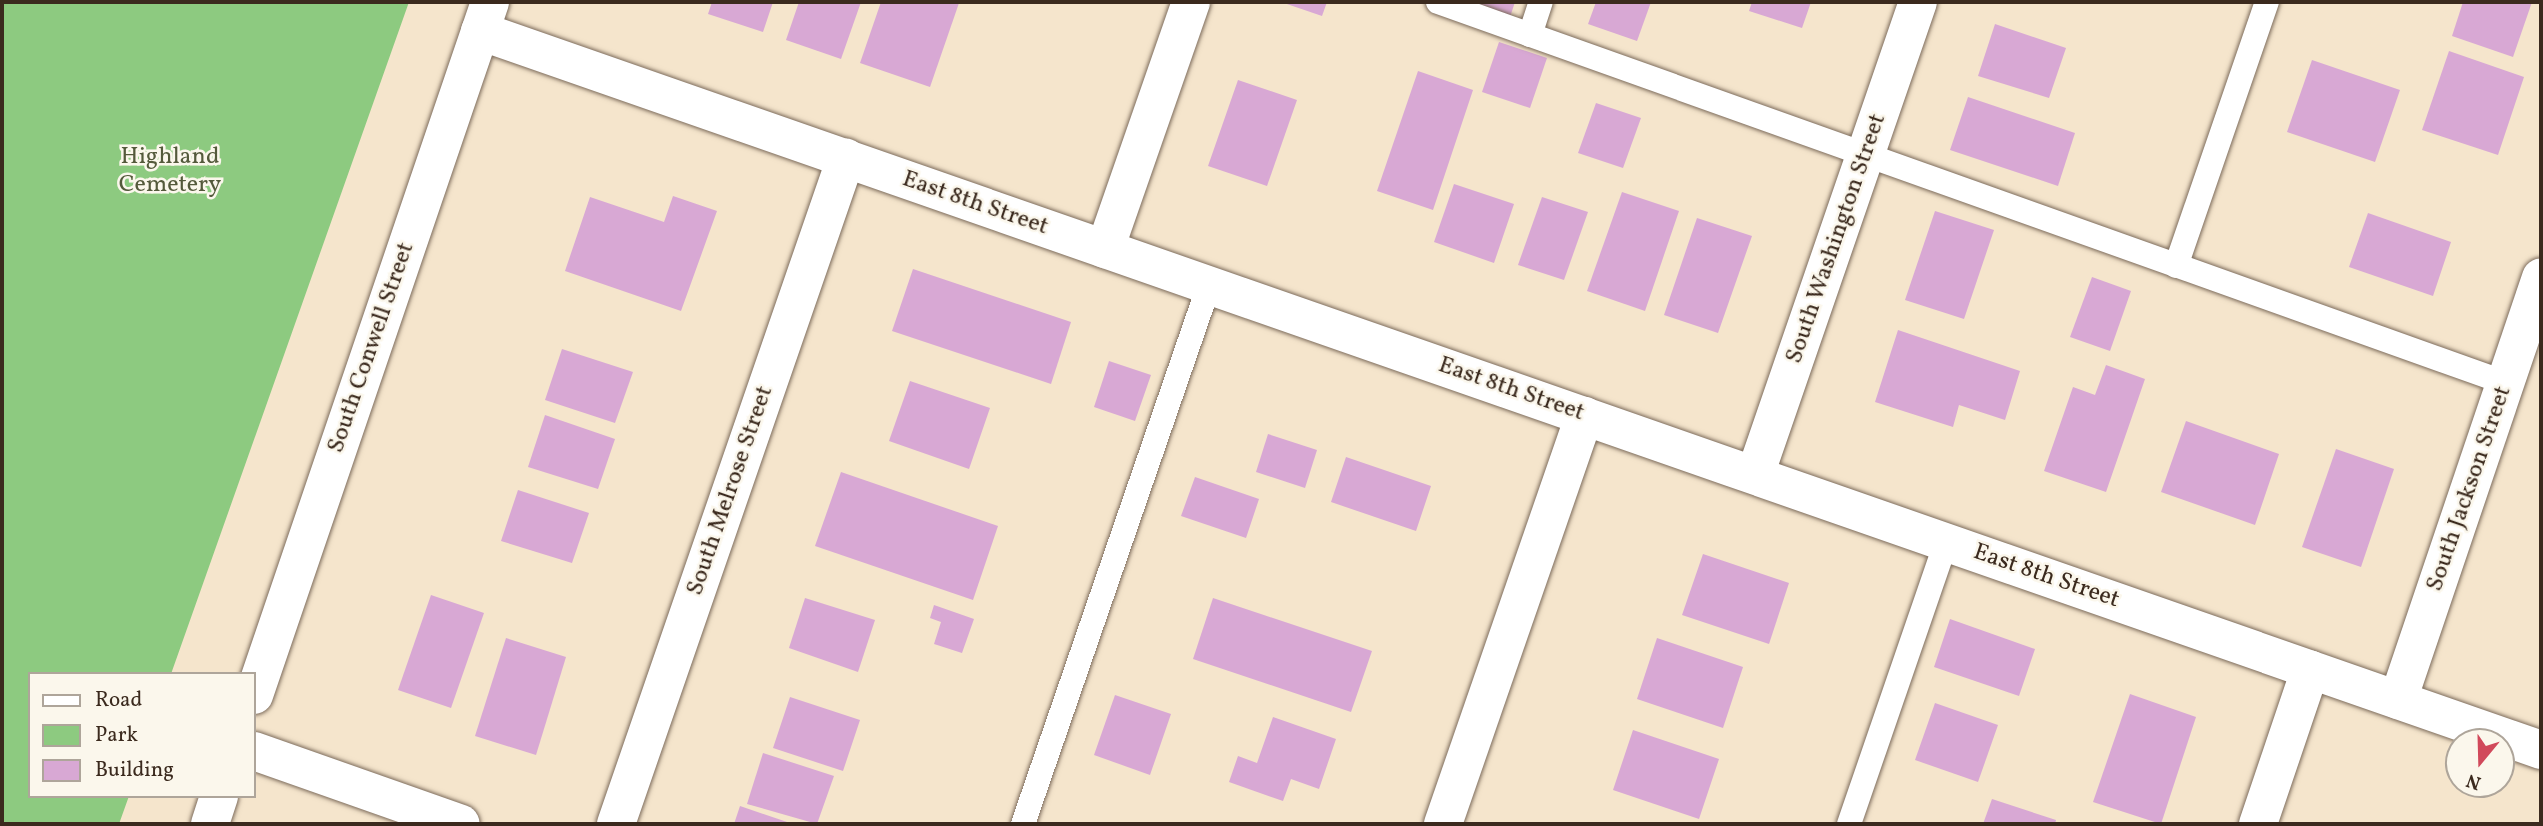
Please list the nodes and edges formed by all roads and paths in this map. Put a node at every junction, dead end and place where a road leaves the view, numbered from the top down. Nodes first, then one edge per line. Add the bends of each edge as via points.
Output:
1 (1191, 2) edge
2 (1438, 2) edge
3 (1541, 2) edge
4 (1918, 2) edge
5 (2267, 2) edge
6 (485, 16) edge
7 (1530, 35) junction
8 (1866, 154) junction
9 (846, 158) junction
10 (1105, 249) junction
11 (2176, 266) junction
12 (2541, 278) edge
13 (1209, 285) junction
14 (2506, 383) junction
15 (1584, 416) junction
16 (1755, 475) junction
17 (1946, 542) junction
18 (2310, 670) junction
19 (256, 689) edge
20 (2398, 700) junction
21 (2541, 750) edge
22 (256, 752) edge
23 (218, 798) edge
24 (210, 824) edge
25 (461, 824) edge
26 (616, 824) edge
27 (1023, 824) edge
28 (1443, 824) edge
29 (1849, 824) edge
30 (2258, 824) edge

1 - 10 street
2 - 7 lane
3 - 7 lane
4 - 8 street, South Washington Street
5 - 11 lane
6 - 9 street, East 8th Street
6 - 19 street, South Conwell Street
7 - 8 lane
8 - 11 lane
8 - 16 street, South Washington Street
9 - 10 street, East 8th Street
9 - 26 street, South Melrose Street
10 - 13 street, East 8th Street
11 - 14 lane
12 - 14 street, South Jackson Street
13 - 15 street, East 8th Street
13 - 27 lane
14 - 20 street, South Jackson Street
15 - 16 street, East 8th Street
15 - 28 street
16 - 17 street, East 8th Street
17 - 18 street, East 8th Street
17 - 29 lane
18 - 20 street, East 8th Street
18 - 30 street
20 - 21 street, East 8th Street
22 - 25 street
23 - 24 street

